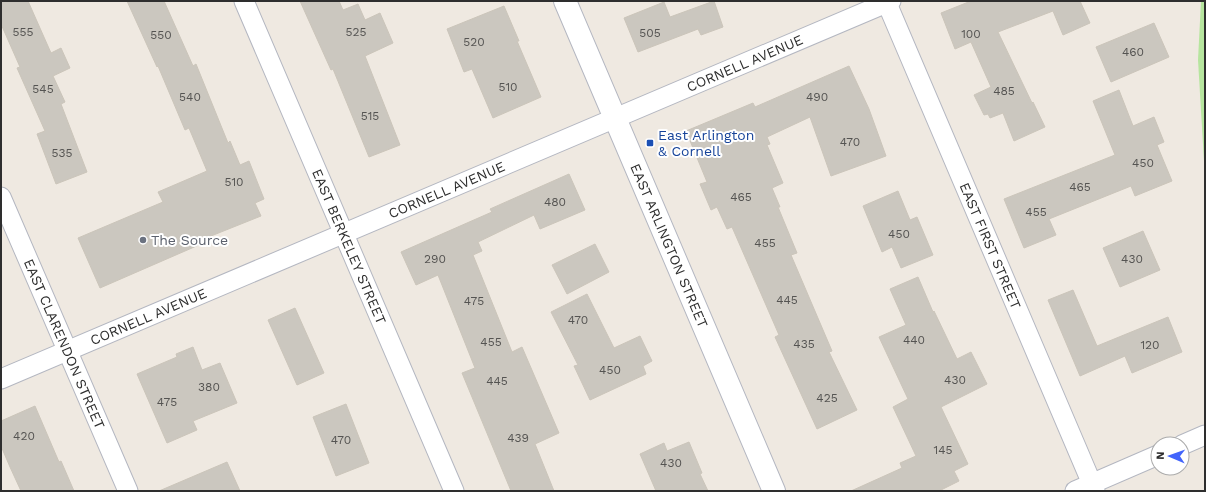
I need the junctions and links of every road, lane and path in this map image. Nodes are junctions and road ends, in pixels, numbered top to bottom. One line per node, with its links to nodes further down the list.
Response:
1 (244, 1): 6 (street, EAST BERKELEY STREET)
2 (565, 1): 4 (main road, EAST ARLINGTON STREET)
3 (888, 2): 4 (street, CORNELL AVENUE); 12 (street, EAST FIRST STREET)
4 (616, 119): 6 (street, CORNELL AVENUE); 15 (main road, EAST ARLINGTON STREET)
5 (1, 198): 7 (street, EAST CLARENDON STREET)
6 (345, 234): 7 (street, CORNELL AVENUE); 14 (street, EAST BERKELEY STREET)
7 (67, 352): 8 (street, CORNELL AVENUE); 13 (street, EAST CLARENDON STREET)
8 (1, 379)
9 (1205, 435): 10 (street)
10 (1190, 442)
11 (1150, 459): 12 (street)
12 (1087, 489)
13 (128, 491)
14 (454, 491)
15 (774, 491)

